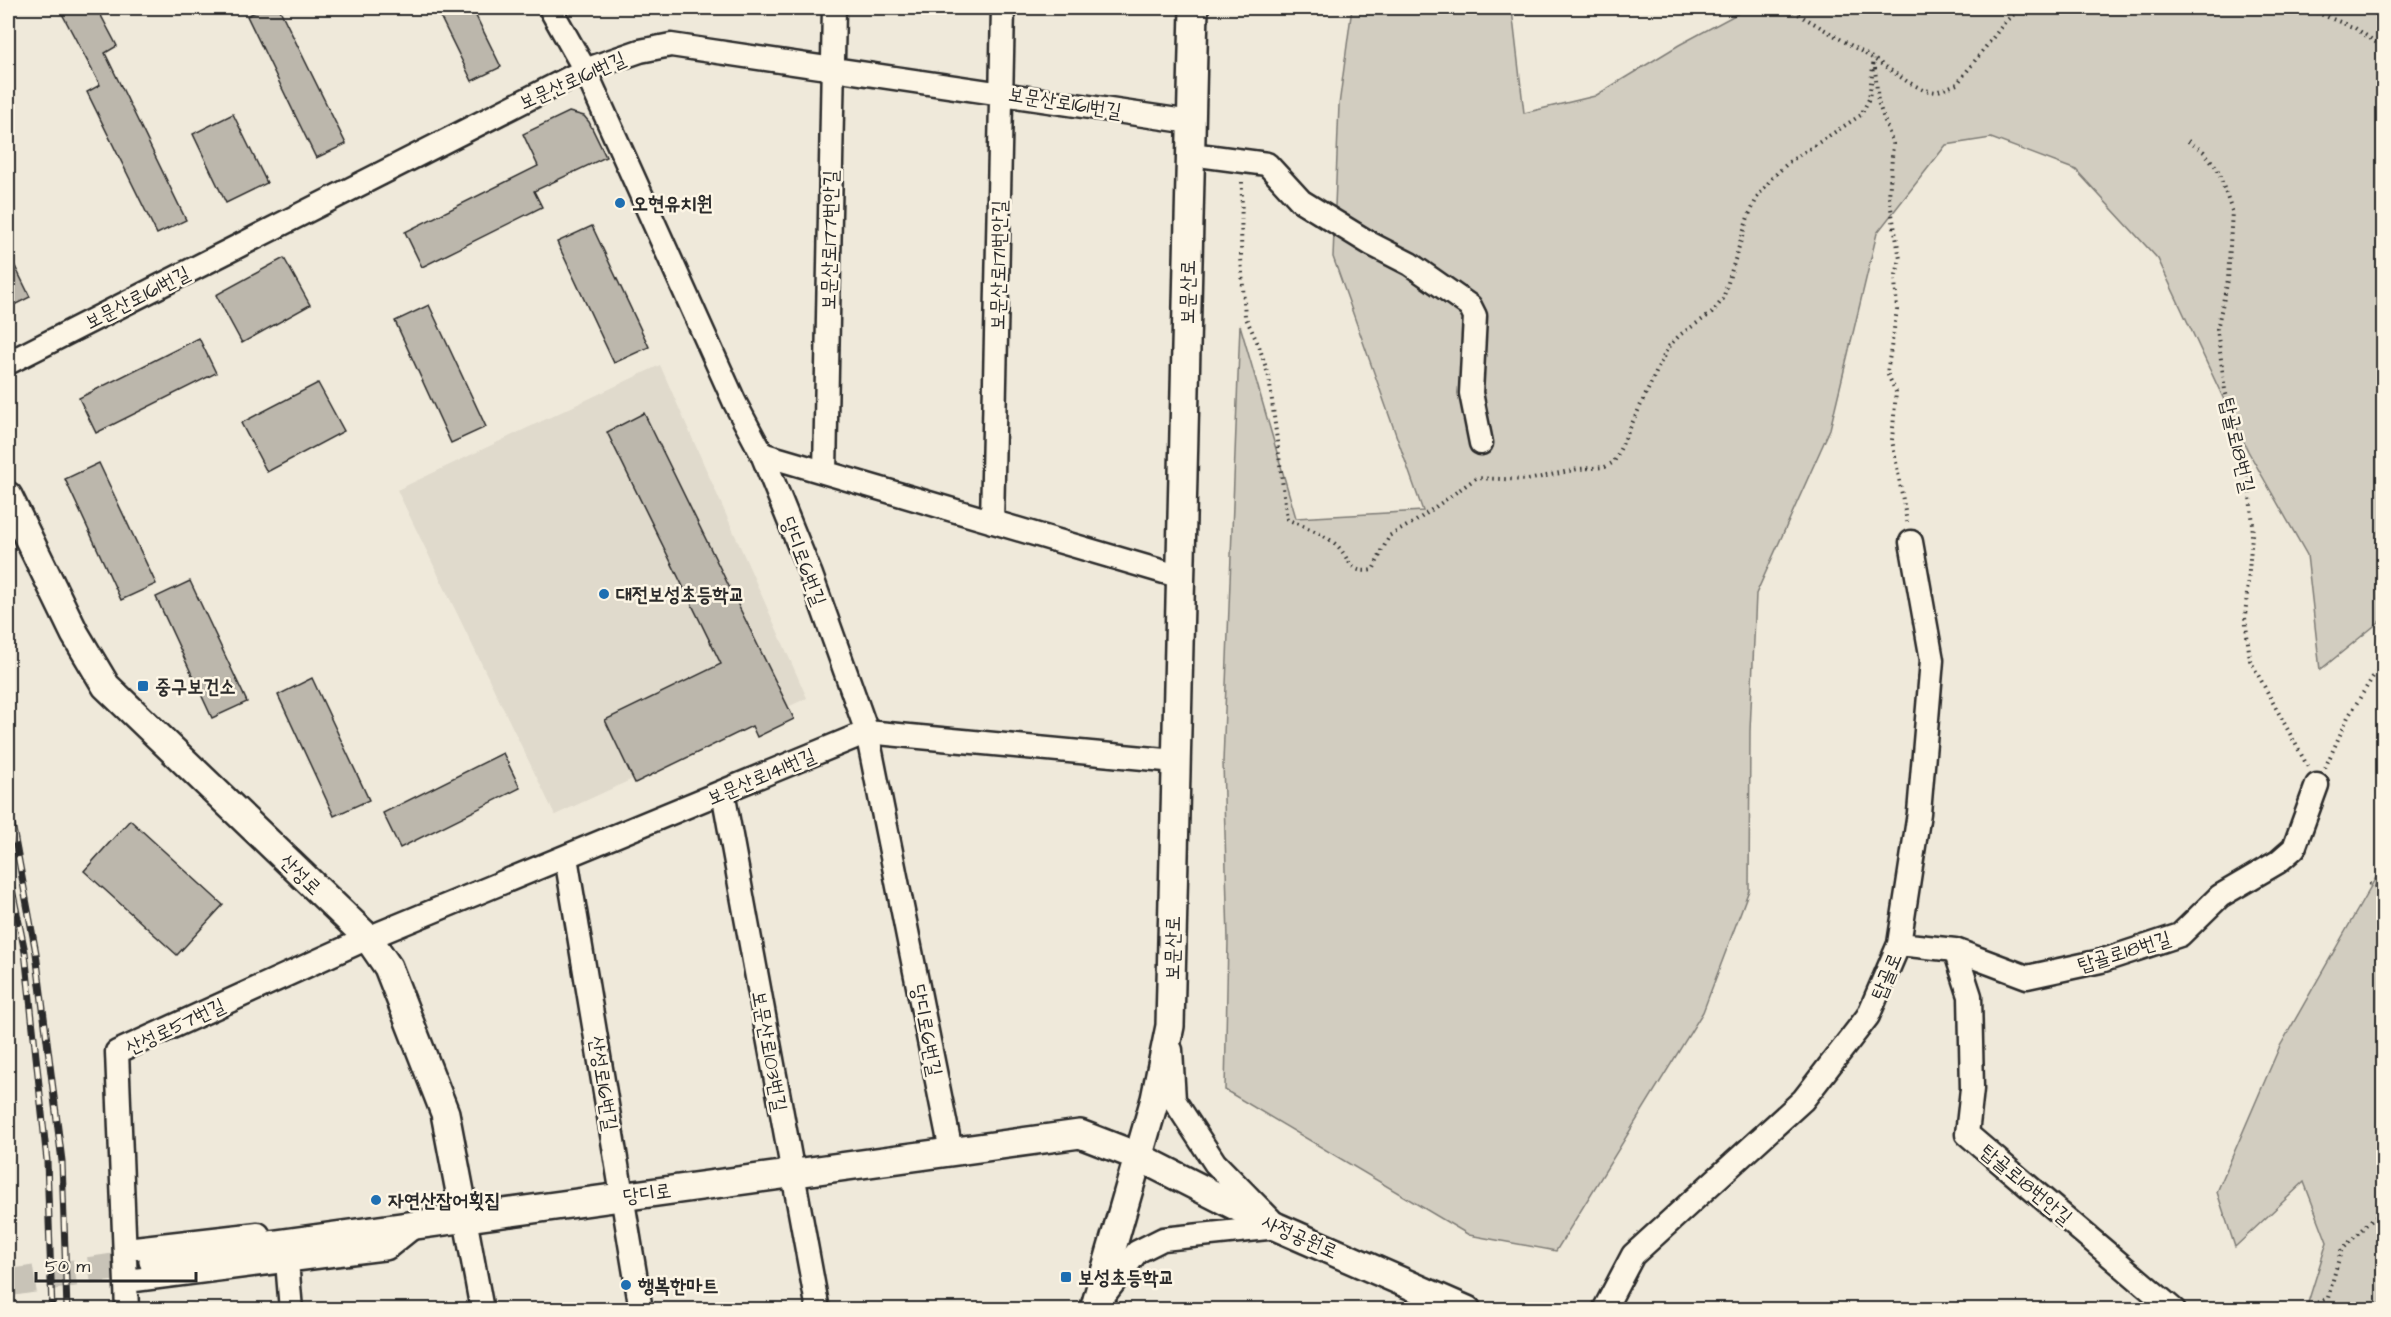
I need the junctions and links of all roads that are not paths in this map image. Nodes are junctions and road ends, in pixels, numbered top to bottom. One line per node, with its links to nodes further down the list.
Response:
1 (550, 8): 6 (street, 당디로6번길)
2 (834, 8): 5 (street, 보문산로177번안길)
3 (1003, 8): 7 (street, 보문산로171번안길)
4 (1194, 8): 8 (main road, 보문산로)
5 (832, 68): 6 (street, 보문산로161번길); 7 (street, 보문산로161번길); 13 (street, 보문산로177번안길)
6 (585, 70): 10 (street, 보문산로161번길); 12 (street, 당디로6번길)
7 (1001, 92): 8 (street, 보문산로161번길); 15 (street, 보문산로171번안길)
8 (1191, 122): 9 (main road, 보문산로)
9 (1191, 154): 11 (street); 17 (main road, 보문산로)
10 (8, 363)
11 (1481, 443)
12 (762, 454): 13 (street); 18 (street, 당디로6번길)
13 (825, 472): 15 (street)
14 (8, 496): 23 (main road, 산성로)
15 (992, 522): 17 (street)
16 (1911, 542): 24 (street, 탑골로)
17 (1181, 577): 19 (main road, 보문산로)
18 (867, 732): 19 (street, 보문산로141번길); 21 (street, 보문산로141번길); 27 (street, 당디로6번길)
19 (1176, 761): 26 (main road, 보문산로)
20 (2317, 785): 25 (street, 탑골로18번길)
21 (723, 792): 22 (street, 보문산로141번길); 29 (street, 보문산로103번길)
22 (566, 857): 23 (street, 보문산로141번길); 30 (street, 산성로16번길)
23 (368, 938): 31 (main road, 산성로); 34 (street, 산성로57번길)
24 (1899, 945): 25 (street, 탑골로18번길); 45 (street, 탑골로)
25 (1955, 950): 46 (street, 탑골로18번안길)
26 (1170, 1026): 28 (main road, 보문산로); 33 (street)
27 (951, 1151): 28 (main road, 당디로); 29 (main road, 당디로)
28 (1137, 1156): 33 (main road, 사정공원로); 38 (main road, 보문산로)
29 (793, 1173): 30 (main road, 당디로); 43 (street, 보문산로103번길)
30 (623, 1196): 31 (main road, 당디로); 42 (street, 산성로16번길)
31 (465, 1218): 32 (main road, 당디로); 41 (street, 산성로)
32 (417, 1224): 34 (street); 35 (main road, 당디로); 36 (street)
33 (1277, 1227): 38 (street); 44 (main road, 사정공원로)
34 (126, 1249): 37 (street, 산성로57번길)
35 (153, 1261)
36 (287, 1261): 37 (street); 40 (street)
37 (127, 1281): 39 (street, 산성로57번길)
38 (1094, 1309)
39 (127, 1310)
40 (291, 1310)
41 (483, 1310)
42 (641, 1310)
43 (818, 1310)
44 (1467, 1310)
45 (1604, 1310)
46 (2174, 1310)

